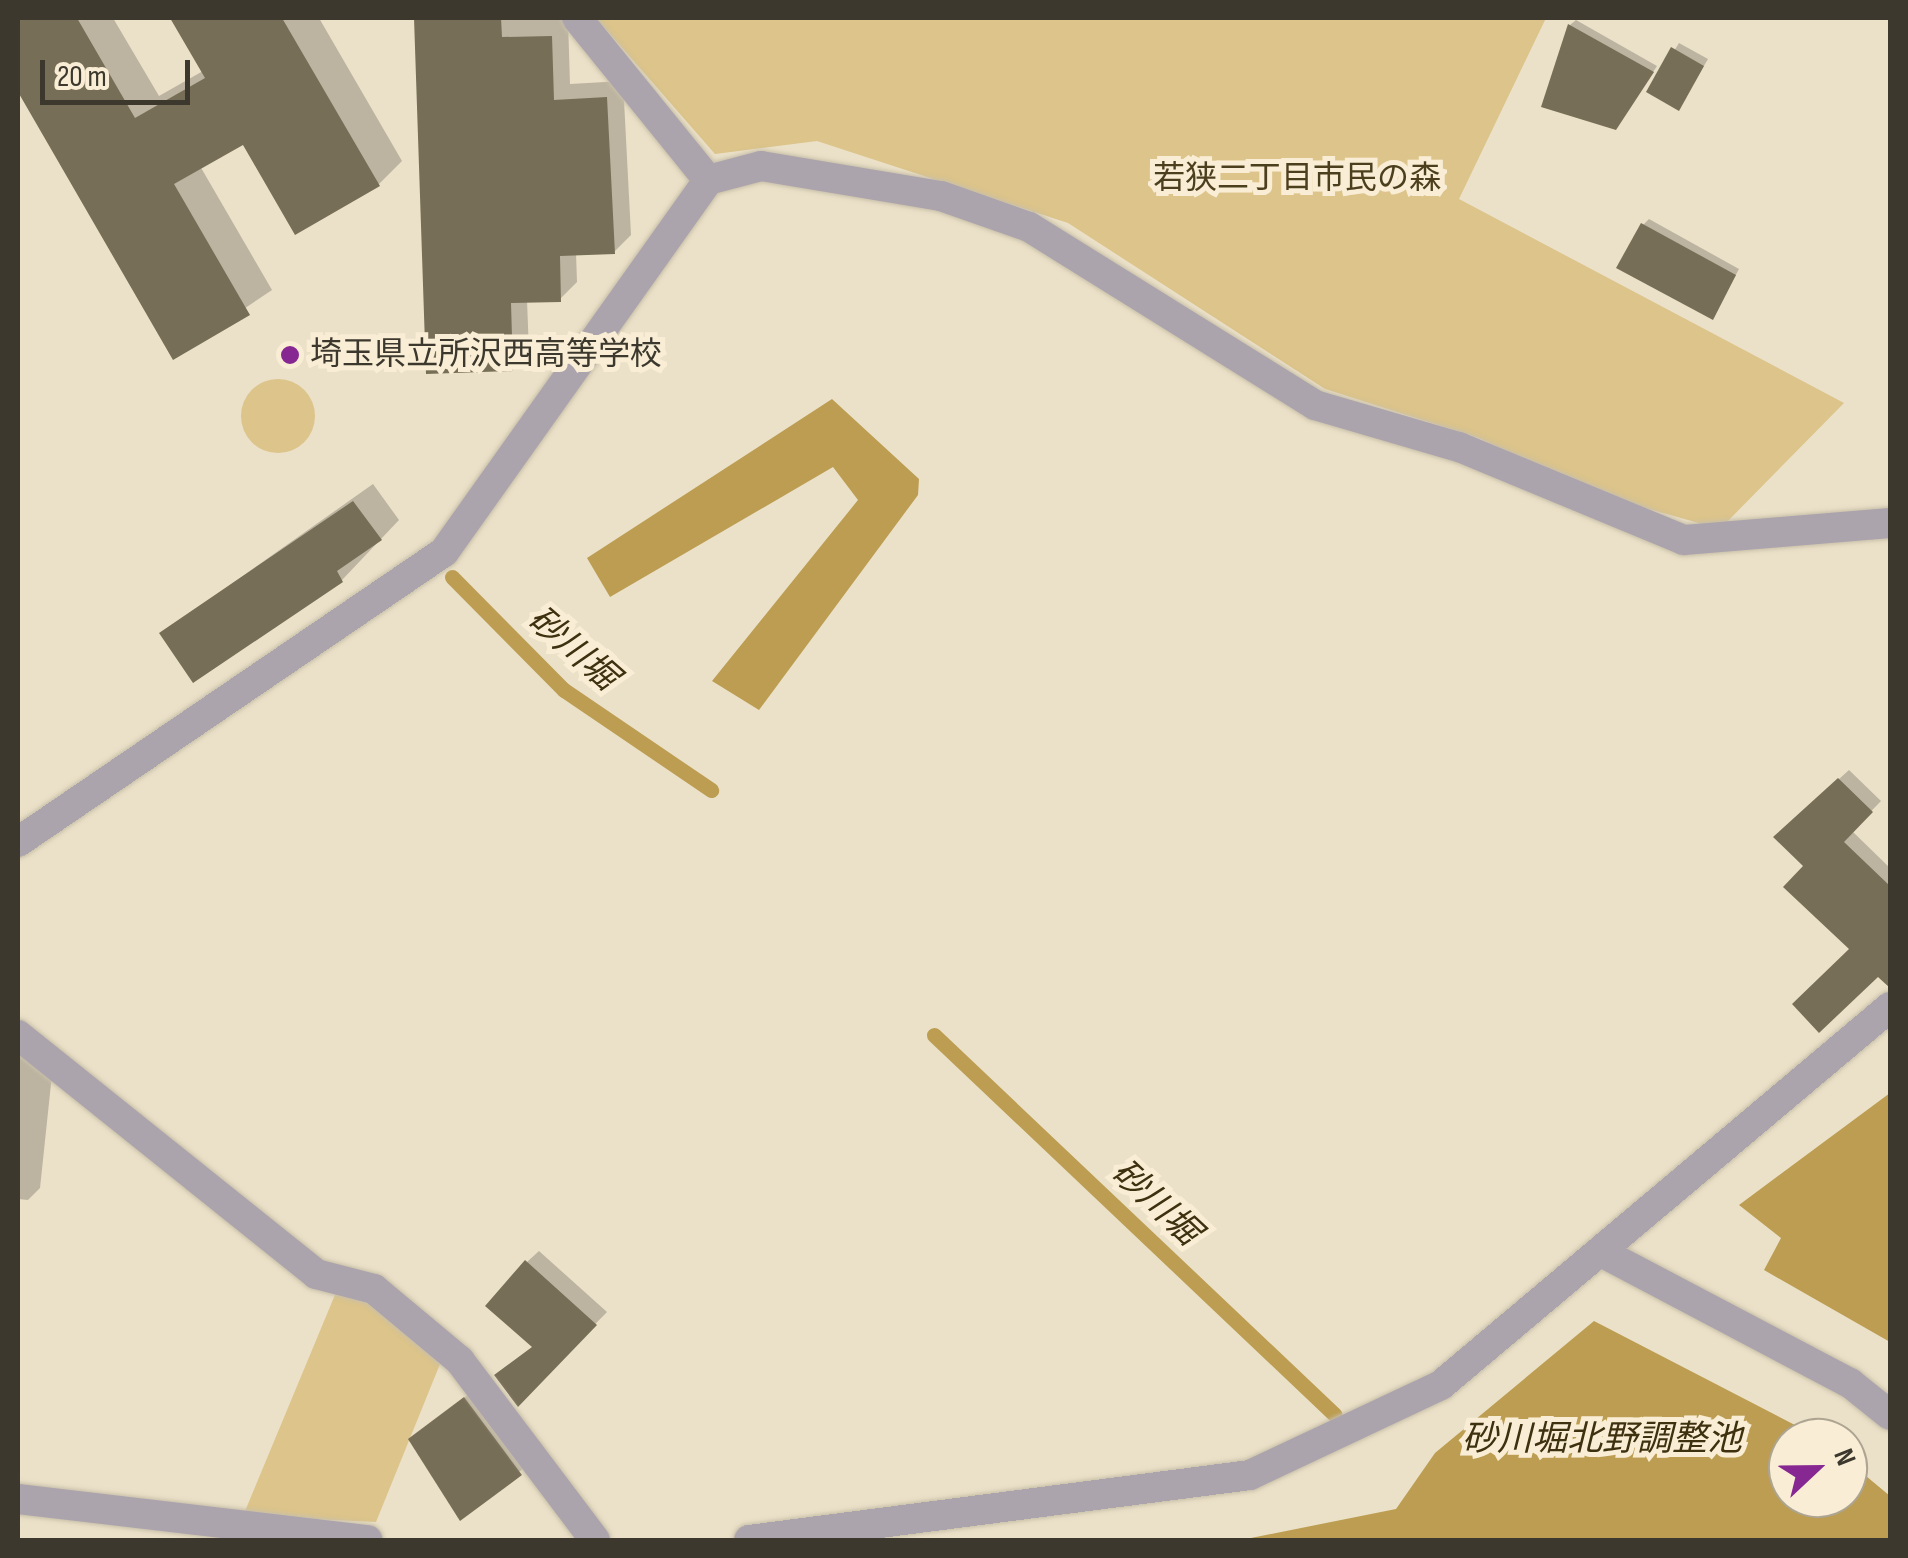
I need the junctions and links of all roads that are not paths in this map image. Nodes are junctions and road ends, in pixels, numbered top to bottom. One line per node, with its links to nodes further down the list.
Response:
1 (577, 18): 2 (street)
2 (708, 180): 3 (street); 4 (street)
3 (1890, 523)
4 (18, 842)
5 (1890, 1007): 7 (street)
6 (18, 1034): 11 (street)
7 (1604, 1253): 8 (street); 12 (street)
8 (1890, 1415)
9 (18, 1499): 10 (street)
10 (368, 1540)
11 (595, 1540)
12 (750, 1540)

